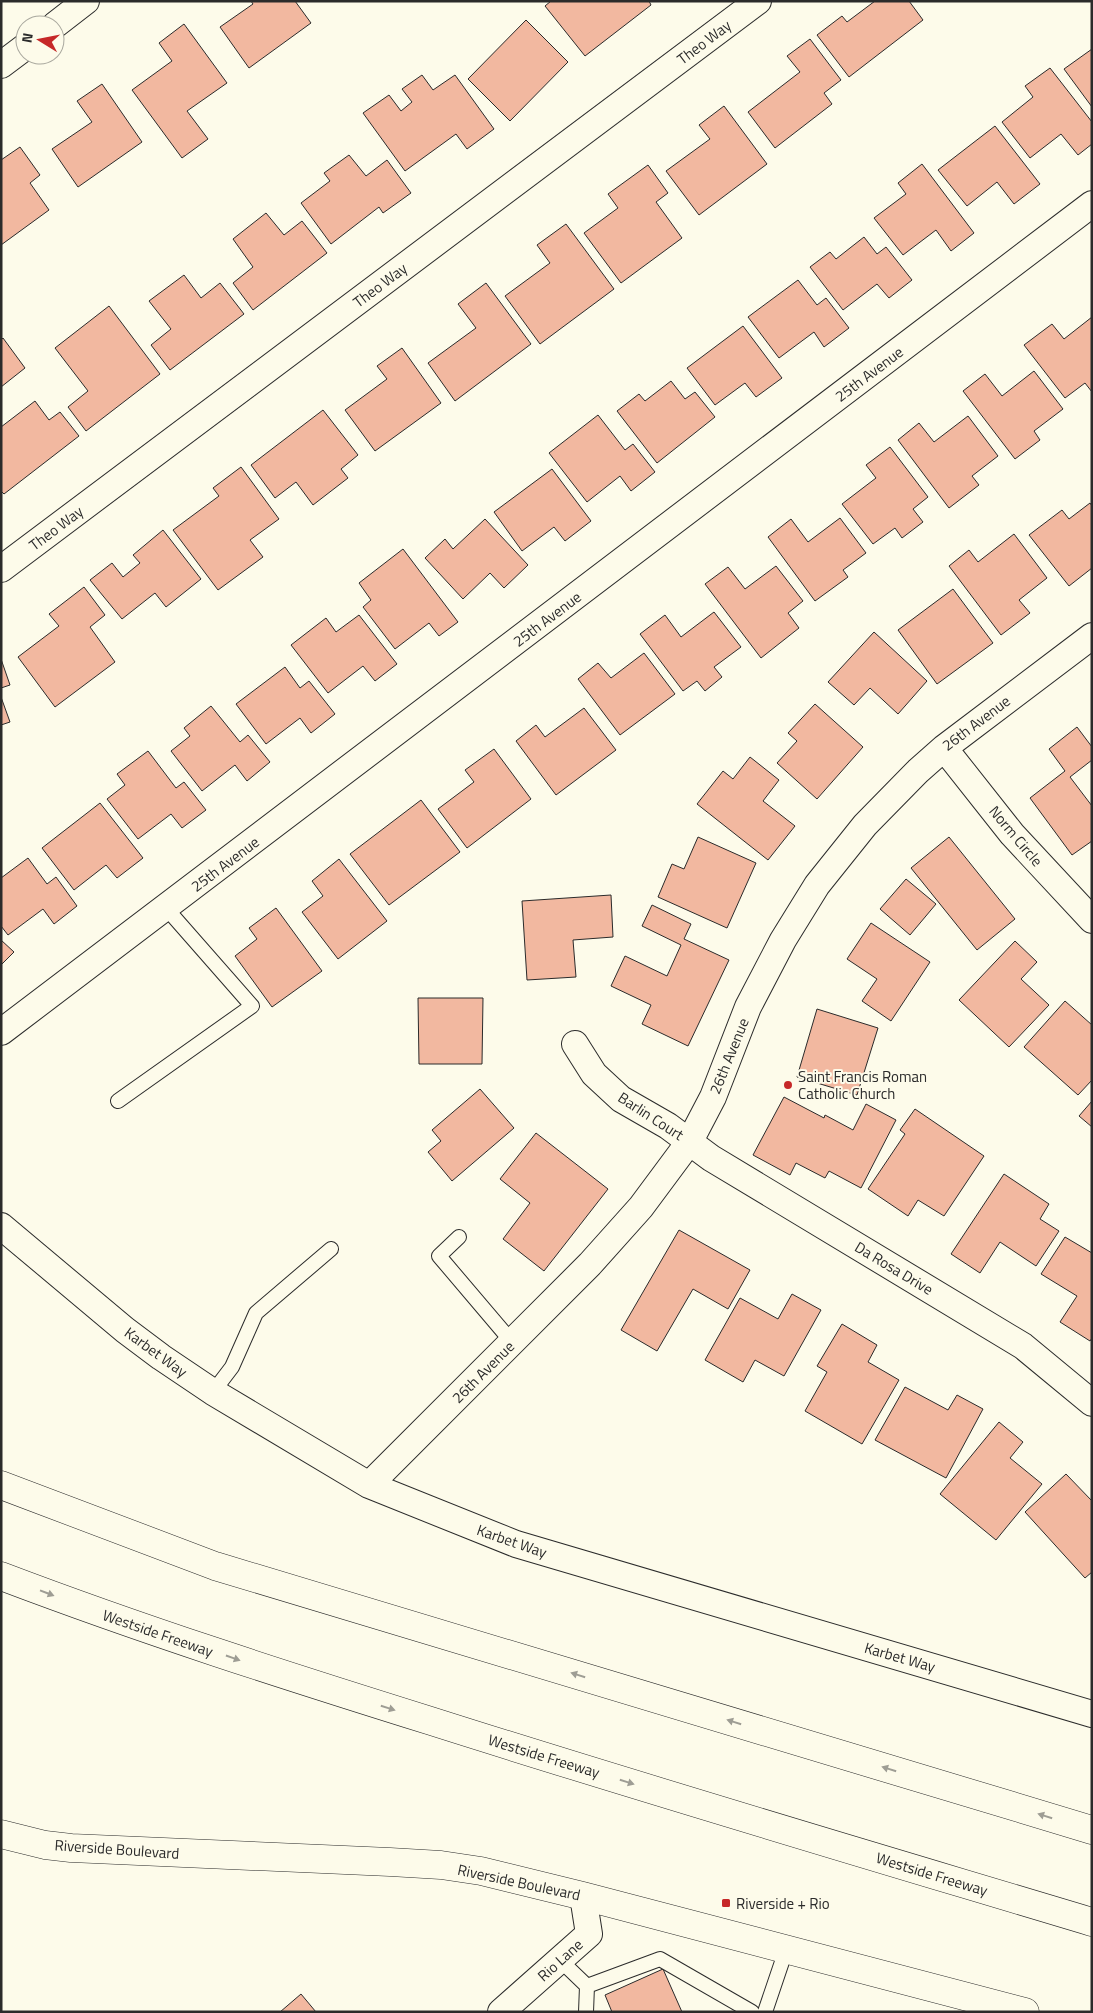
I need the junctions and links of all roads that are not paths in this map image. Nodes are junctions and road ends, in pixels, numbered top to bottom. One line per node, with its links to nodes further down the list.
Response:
1 (86, 1): 3 (street)
2 (758, 1): 7 (street, Theo Way)
3 (65, 17)
4 (15, 54): 5 (street)
5 (1, 65)
6 (1092, 204): 10 (street, 25th Avenue)
7 (1, 569)
8 (1092, 636): 9 (street, 26th Avenue)
9 (944, 748): 11 (street, Norm Circle); 15 (street, 26th Avenue)
10 (166, 908): 12 (street, 25th Avenue); 14 (lane)
11 (1092, 920)
12 (1, 1032)
13 (575, 1044): 15 (street, Barlin Court)
14 (118, 1101)
15 (690, 1141): 19 (street, 26th Avenue); 21 (street, Da Rosa Drive)
16 (1, 1226): 20 (street, Karbet Way)
17 (459, 1237): 19 (lane)
18 (331, 1249): 20 (lane)
19 (512, 1342): 23 (street, 26th Avenue)
20 (214, 1392): 23 (street, Karbet Way)
21 (1092, 1403)
22 (1, 1485): 26 (main road, one-way to 22)
23 (369, 1485): 25 (street, Karbet Way)
24 (1, 1576): 29 (main road, Westside Freeway, one-way to 29)
25 (1092, 1714)
26 (1092, 1830)
27 (1, 1834): 28 (main road, Riverside Boulevard)
28 (583, 1896): 30 (main road, Riverside Boulevard); 31 (street, Rio Lane)
29 (1092, 1922)
30 (786, 1950): 36 (lane); 37 (main road, Riverside Boulevard)
31 (560, 1960): 32 (lane); 33 (street, Rio Lane)
32 (587, 1986): 34 (lane); 35 (lane)
33 (501, 2012)
34 (586, 2012)
35 (752, 2012)
36 (765, 2012)
37 (1025, 2012)

